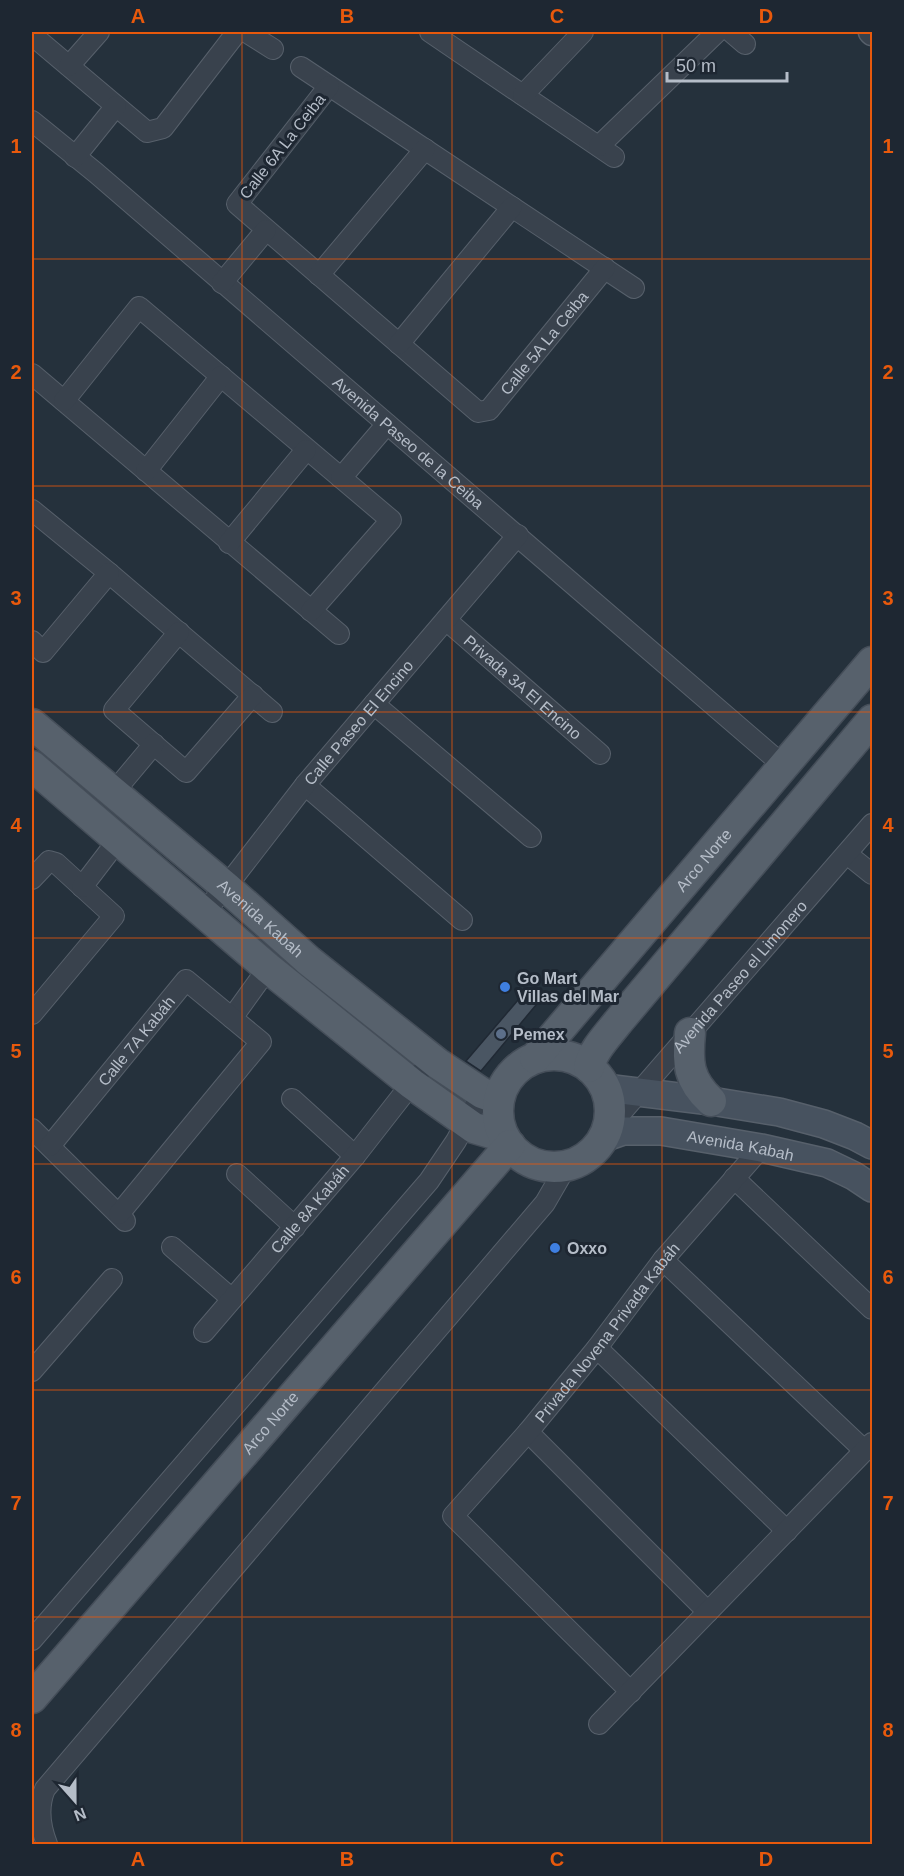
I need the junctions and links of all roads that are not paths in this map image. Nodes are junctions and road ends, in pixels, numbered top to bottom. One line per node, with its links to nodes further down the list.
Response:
1 (99, 32): 9 (street)
2 (237, 32): 13 (street)
3 (246, 32): 8 (street)
4 (583, 32): 12 (street)
5 (717, 32): 12 (street)
6 (441, 34): 12 (street)
7 (32, 35): 9 (street)
8 (273, 49)
9 (69, 66): 13 (street)
10 (301, 67): 11 (street, Calle 6A La Ceiba)
11 (329, 86): 15 (street, Calle 6A La Ceiba); 18 (street, Calle 6A La Ceiba)
12 (523, 95)
13 (116, 106): 16 (street)
14 (32, 121): 16 (street, Avenida Paseo de la Ceiba)
15 (425, 149): 17 (street, Calle 6A La Ceiba); 20 (street)
16 (75, 156): 21 (street, Avenida Paseo de la Ceiba)
17 (512, 207): 19 (street, Calle 6A La Ceiba); 23 (street)
18 (266, 230): 20 (street, Calle 6A La Ceiba); 21 (street)
19 (605, 268): 22 (street, Calle 6A La Ceiba); 27 (street, Calle 5A La Ceiba)
20 (319, 275): 23 (street, Calle 6A La Ceiba)
21 (222, 283): 28 (street, Avenida Paseo de la Ceiba)
22 (634, 288)
23 (399, 344): 27 (street, Calle 6A La Ceiba)
24 (32, 374): 26 (street)
25 (221, 376): 26 (street); 29 (street); 30 (street)
26 (64, 401): 30 (street)
27 (478, 412)
28 (387, 424): 31 (street); 33 (street, Avenida Paseo de la Ceiba)
29 (306, 450): 31 (street); 34 (street)
30 (146, 471): 34 (street)
31 (341, 478): 36 (street)
32 (33, 513): 35 (street)
33 (518, 536): 37 (street, Calle Paseo El Encino); 50 (street, Avenida Paseo de la Ceiba)
34 (229, 543): 36 (street)
35 (109, 573): 38 (street); 40 (street)
36 (311, 611): 39 (street)
37 (446, 620): 43 (street, Calle Paseo El Encino); 48 (street, Privada 3A El Encino)
38 (179, 633): 42 (street); 47 (street)
39 (339, 634)
40 (32, 641)
41 (873, 662): 50 (main road, Arco Norte)
42 (253, 695): 44 (street); 47 (street)
43 (374, 704): 51 (street, Calle Paseo El Encino); 54 (street)
44 (272, 712)
45 (873, 720): 69 (main road)
46 (32, 724): 52 (main road, Avenida Kabah)
47 (154, 744): 52 (street)
48 (600, 754)
49 (32, 766): 55 (main road, Avenida Kabah)
50 (784, 766): 68 (main road, Arco Norte)
51 (305, 785): 60 (street, Calle Paseo El Encino); 62 (street)
52 (113, 793): 60 (main road, Avenida Kabah)
53 (869, 834): 56 (street, Avenida Paseo el Limonero)
54 (531, 837)
55 (118, 840): 59 (street); 61 (main road, Avenida Kabah)
56 (847, 854): 57 (street); 66 (street, Avenida Paseo el Limonero)
57 (873, 874)
58 (32, 879): 59 (street)
59 (82, 887): 64 (street)
60 (226, 888): 61 (street, Calle Paseo El Encino); 67 (main road, Avenida Kabah)
61 (203, 913): 63 (main road, Avenida Kabah)
62 (462, 920)
63 (268, 968): 65 (street); 70 (main road, Avenida Kabah)
64 (32, 1014)
65 (232, 1018): 80 (street, Calle 7A Kabáh); 80 (street, Calle 7A Kabáh)
66 (690, 1033): 71 (street, Avenida Paseo el Limonero); 74 (main road)
67 (432, 1058): 70 (street, Calle 8A Kabáh); 72 (main road, Avenida Kabah)
68 (535, 1058): 69 (main road); 72 (main road)
69 (597, 1078): 71 (main road); 77 (main road)
70 (412, 1084): 75 (main road, Avenida Kabah); 82 (street, Calle 8A Kabáh)
71 (639, 1092): 74 (main road); 77 (street, Avenida Paseo el Limonero)
72 (490, 1096): 75 (street); 78 (main road)
73 (292, 1100): 82 (street)
74 (711, 1101): 79 (main road)
75 (464, 1123): 78 (main road, Avenida Kabah); 100 (street)
76 (32, 1129): 80 (street, Calle 7A Kabáh)
77 (605, 1134): 81 (main road, Avenida Kabah); 83 (main road)
78 (506, 1139): 83 (main road); 102 (main road, Arco Norte)
79 (873, 1145)
80 (50, 1146)
81 (761, 1148): 85 (street, Privada Novena Privada Kabáh); 86 (main road, Avenida Kabah)
82 (355, 1156): 87 (street, Calle 8A Kabáh)
83 (567, 1165): 104 (street)
84 (237, 1174): 87 (street)
85 (734, 1178): 89 (street, Privada Novena Privada Kabáh); 92 (street)
86 (873, 1188)
87 (295, 1227): 91 (street, Calle 8A Kabáh)
88 (172, 1247): 91 (street)
89 (663, 1260): 94 (street, Privada Novena Privada Kabáh); 97 (street)
90 (112, 1279): 95 (street)
91 (232, 1299): 93 (street, Calle 8A Kabáh)
92 (873, 1309)
93 (204, 1332)
94 (597, 1348): 96 (street, Privada Novena Privada Kabáh); 98 (street)
95 (32, 1371)
96 (528, 1432): 99 (street); 101 (street, Privada Novena Privada Kabáh)
97 (869, 1447): 98 (street)
98 (787, 1531): 99 (street)
99 (708, 1612): 101 (street)
100 (32, 1640)
101 (631, 1692): 103 (street)
102 (32, 1698)
103 (599, 1724)
104 (47, 1845)

